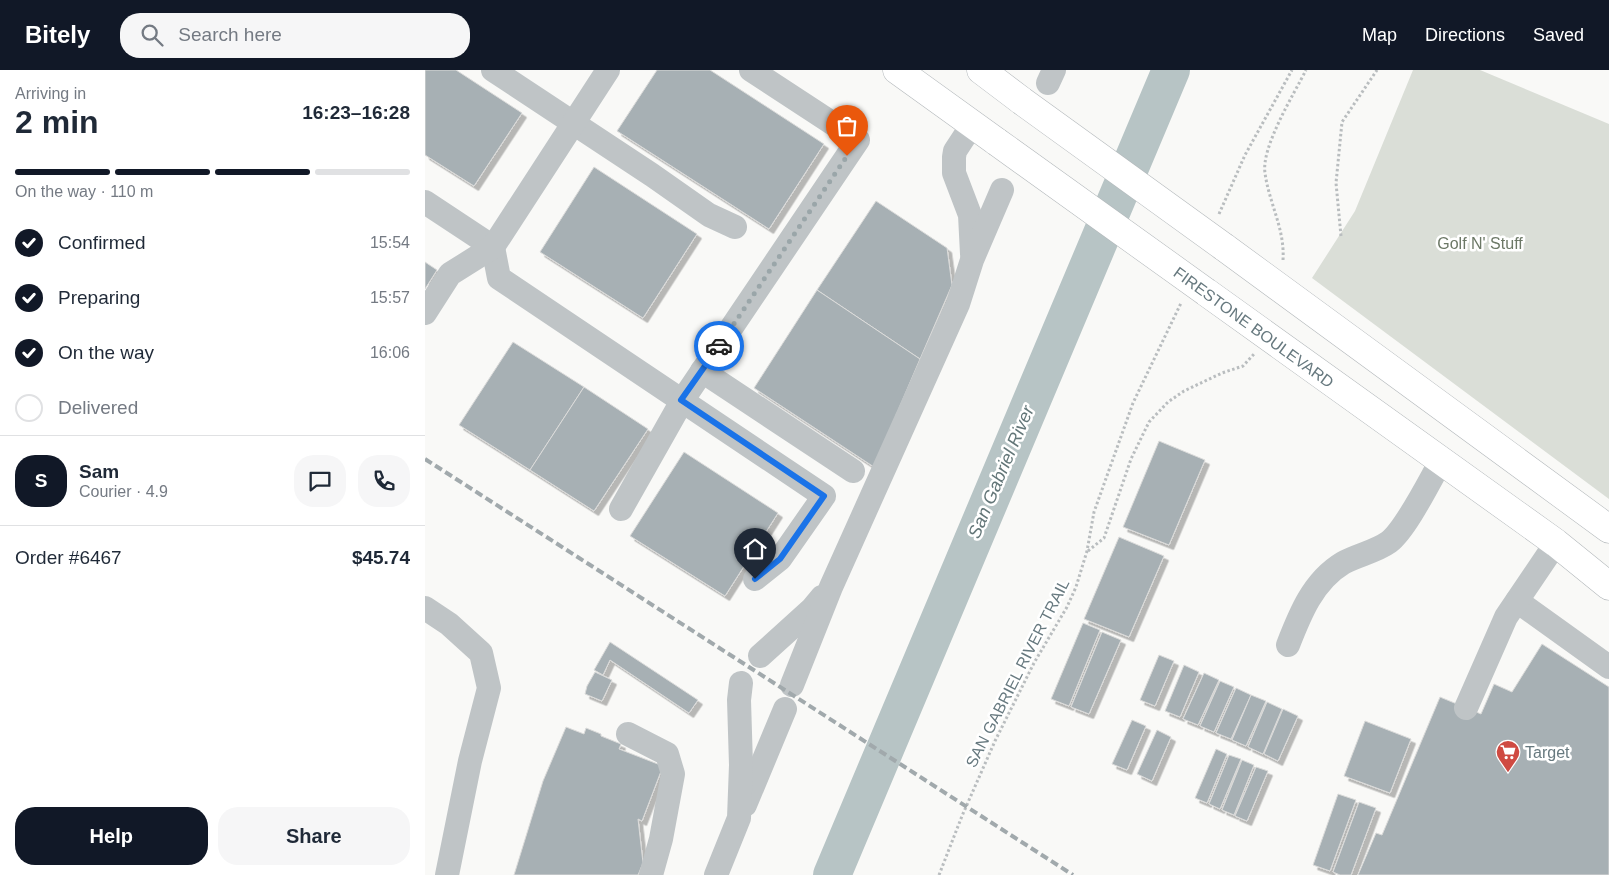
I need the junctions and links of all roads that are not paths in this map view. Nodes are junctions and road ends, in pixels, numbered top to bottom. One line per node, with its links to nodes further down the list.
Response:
1 (493, 70): 6 (lane)
2 (608, 70): 6 (lane)
3 (751, 70): 14 (lane)
4 (897, 70): 7 (main road, FIRESTONE BOULEVARD)
5 (982, 70): 19 (main road, bridge)
6 (574, 122): 10 (lane); 11 (lane)
7 (972, 125): 12 (lane); 16 (main road, FIRESTONE BOULEVARD, bridge)
8 (1002, 190): 12 (lane)
9 (425, 202): 11 (lane)
10 (735, 227)
11 (493, 247): 13 (lane); 15 (lane)
12 (972, 260): 24 (lane)
13 (425, 313)
14 (702, 371): 15 (lane); 17 (lane)
15 (681, 400): 18 (lane); 22 (lane)
16 (1441, 461): 20 (main road, FIRESTONE BOULEVARD); 27 (lane)
17 (853, 470)
18 (621, 509)
19 (1609, 529)
20 (1556, 543): 21 (main road); 23 (main road, FIRESTONE BOULEVARD); 25 (lane)
21 (1609, 564)
22 (755, 579)
23 (1609, 586)
24 (831, 587): 28 (lane); 31 (lane)
25 (1517, 601): 29 (lane); 32 (lane)
26 (425, 608): 36 (lane)
27 (1288, 645)
28 (760, 656)
29 (1609, 668)
30 (741, 683): 35 (lane)
31 (792, 685)
32 (1466, 708)
33 (785, 710): 35 (lane)
34 (629, 734): 37 (lane)
35 (739, 818): 38 (lane)
36 (447, 875)
37 (651, 875)
38 (715, 875)

